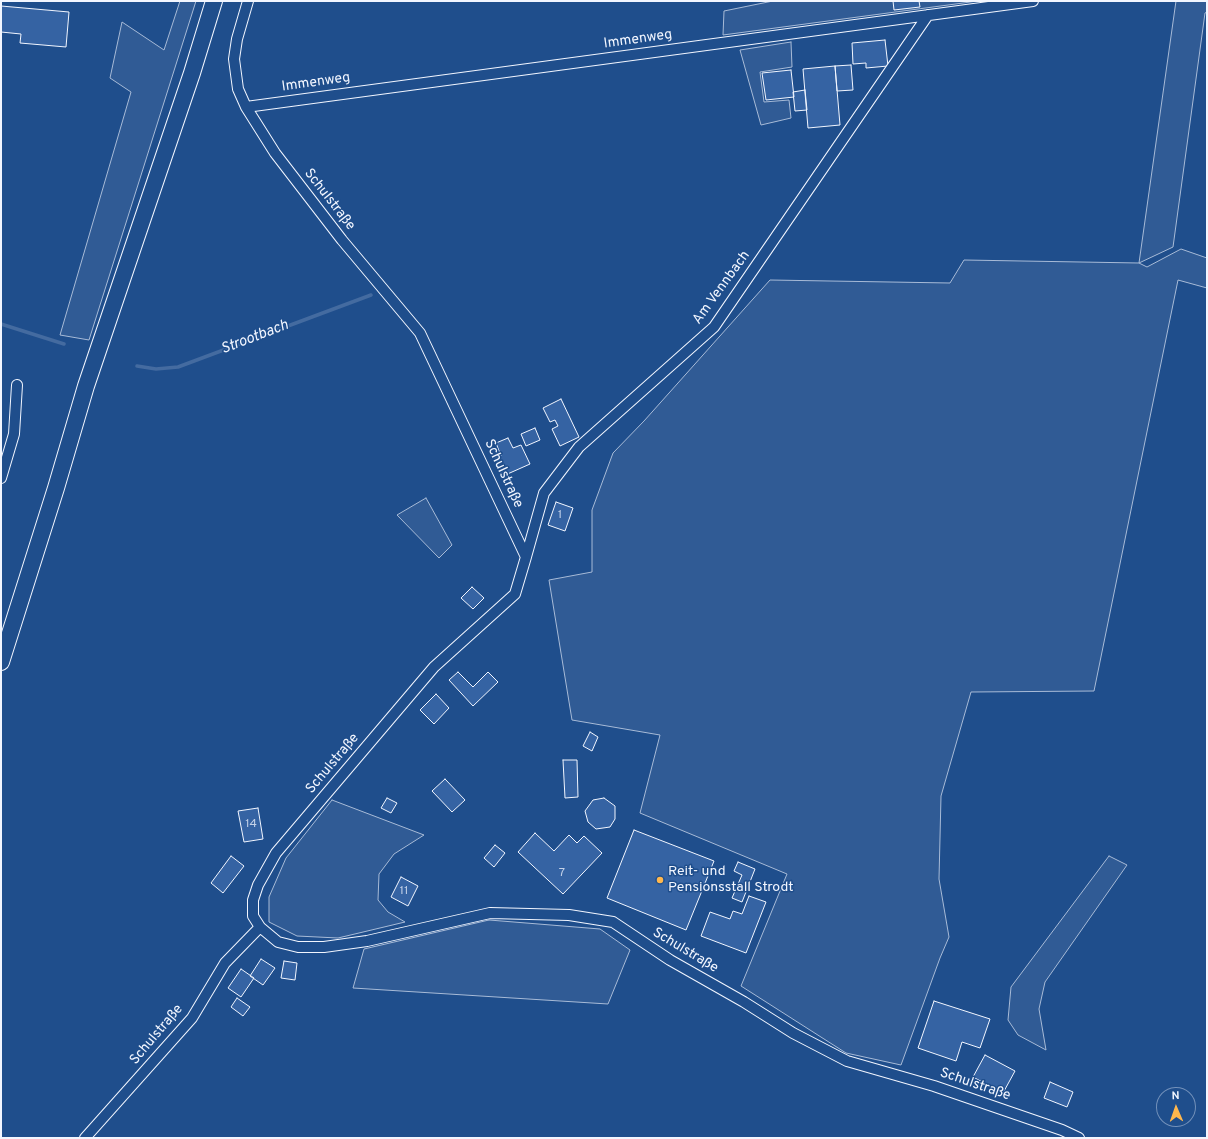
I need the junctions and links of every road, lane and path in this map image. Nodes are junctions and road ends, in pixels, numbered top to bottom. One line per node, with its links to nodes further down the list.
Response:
1 (214, 1): 9 (main road)
2 (248, 1): 5 (street, Schulstraße)
3 (1033, 1): 4 (street, Immenweg)
4 (928, 15): 5 (street, Immenweg); 8 (street, Am Vennbach)
5 (246, 107): 8 (street, Schulstraße)
6 (17, 385): 7 (street)
7 (1, 478)
8 (526, 557): 10 (street, Schulstraße)
9 (1, 662)
10 (260, 927): 11 (street, Schulstraße); 12 (street, Schulstraße)
11 (85, 1138)
12 (1079, 1138)

